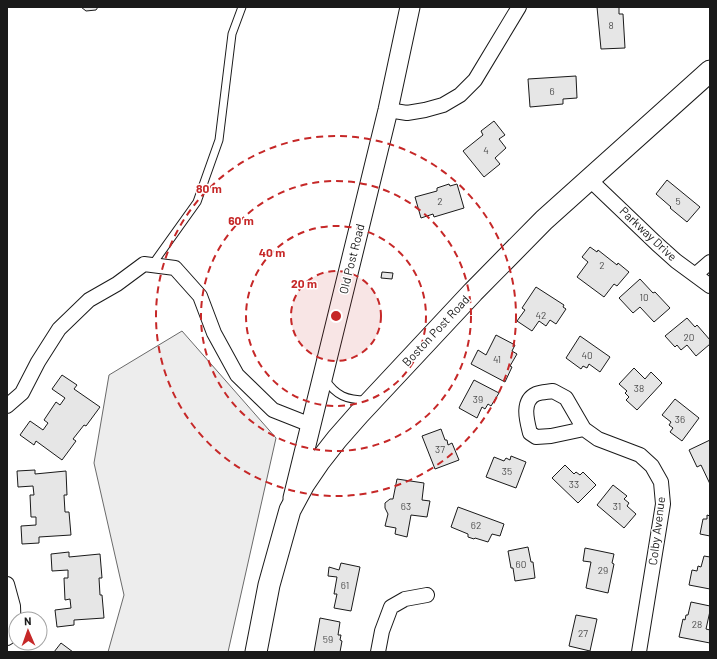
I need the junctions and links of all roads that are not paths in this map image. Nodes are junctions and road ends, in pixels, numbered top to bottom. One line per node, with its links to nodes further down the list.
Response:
1 (242, 7): 8 (lane)
2 (410, 7): 5 (street, Old Post Road)
3 (519, 7): 5 (street)
4 (710, 71): 6 (main road, Boston Post Road)
5 (388, 110): 11 (street, Old Post Road)
6 (589, 179): 9 (street, Parkway Drive); 12 (main road, Boston Post Road)
7 (710, 262): 9 (street)
8 (152, 265): 13 (street); 14 (street)
9 (695, 275): 10 (street, Parkway Drive)
10 (710, 286)
11 (323, 375): 12 (lane); 14 (street, Old Post Road)
12 (373, 400): 16 (main road, Boston Post Road)
13 (7, 406)
14 (311, 425): 16 (street, Old Post Road)
15 (584, 429): 22 (street, Colby Avenue)
16 (290, 510): 20 (main road, Boston Post Road)
17 (7, 584): 19 (street)
18 (427, 595): 21 (street)
19 (7, 638)
20 (256, 652)
21 (378, 652)
22 (639, 652)

